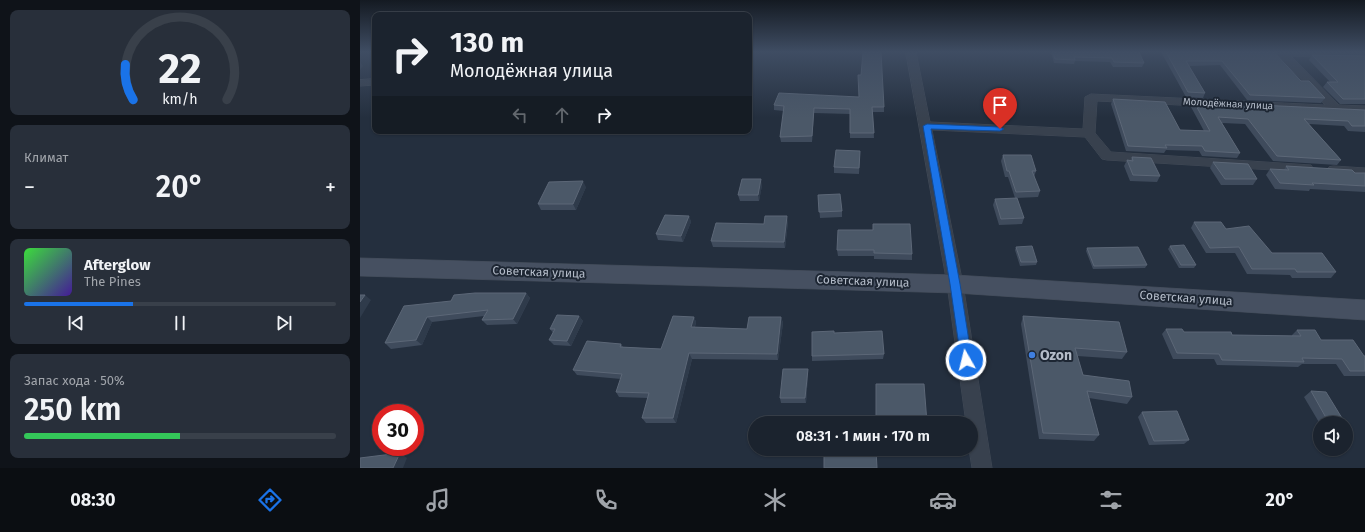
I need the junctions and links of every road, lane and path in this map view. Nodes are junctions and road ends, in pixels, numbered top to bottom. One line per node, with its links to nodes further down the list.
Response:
1 (916, 74): 7 (street)
2 (1302, 74): 5 (street)
3 (372, 82): 4 (street)
4 (360, 84)
5 (1336, 109): 6 (street, Молодёжная улица); 8 (street, Молодёжная улица)
6 (1365, 110)
7 (927, 126): 8 (street); 11 (street)
8 (1089, 133): 9 (street)
9 (1365, 172)
10 (360, 268): 11 (main road, Советская улица)
11 (955, 284): 12 (main road, Советская улица); 13 (street)
12 (1365, 310)
13 (982, 468)

